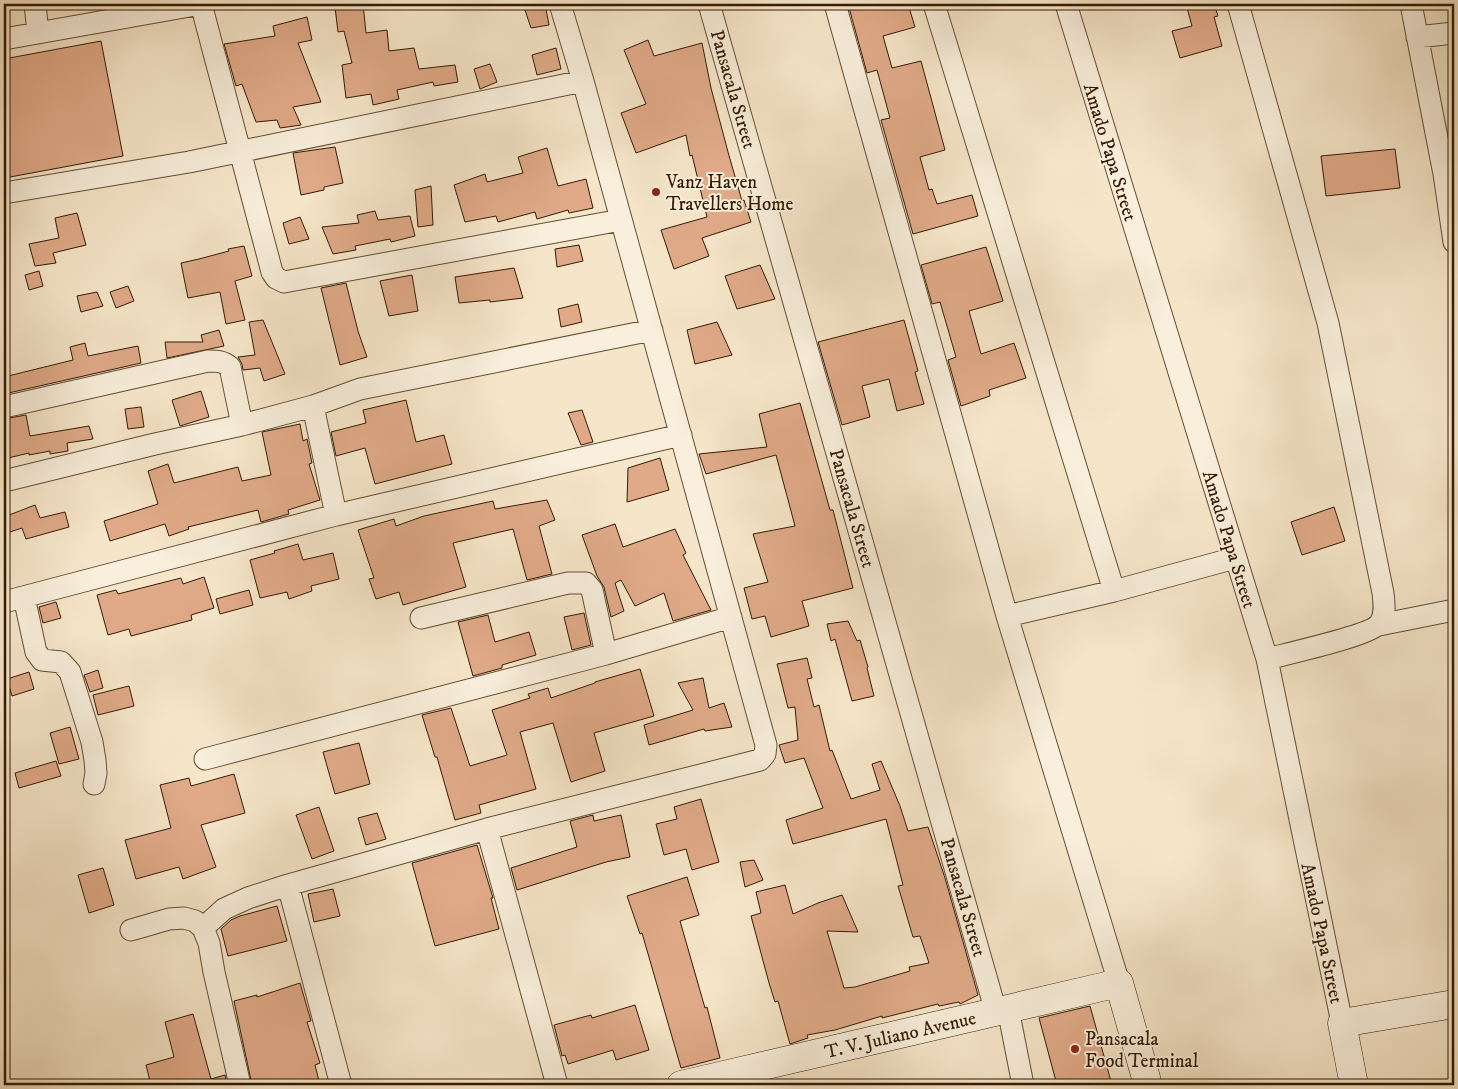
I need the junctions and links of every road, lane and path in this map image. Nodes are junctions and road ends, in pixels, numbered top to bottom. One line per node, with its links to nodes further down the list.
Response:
1 (35, 4): 10 (street)
2 (200, 4): 10 (street); 15 (street)
3 (560, 4): 14 (street)
4 (710, 4): 45 (street, Pansacala Street)
5 (835, 4): 31 (street)
6 (934, 4): 28 (street)
7 (1066, 4): 27 (street, Amado Papa Street)
8 (1238, 4): 34 (street)
9 (1411, 4): 12 (street)
10 (38, 33): 13 (street)
11 (1454, 33): 12 (street)
12 (1417, 37): 16 (street)
13 (4, 39)
14 (584, 81): 15 (street); 18 (street)
15 (241, 151): 17 (street); 18 (street)
16 (1449, 173): 19 (street)
17 (4, 193)
18 (621, 220): 20 (street)
19 (1454, 242)
20 (652, 330): 21 (street); 24 (street)
21 (313, 406): 23 (street); 26 (street)
22 (4, 407): 23 (street)
23 (242, 425): 25 (street)
24 (681, 435): 26 (street); 32 (street)
25 (4, 480)
26 (336, 515): 29 (street)
27 (1235, 558): 28 (street); 36 (street, Amado Papa Street)
28 (1114, 591): 31 (street)
29 (14, 600): 38 (street)
30 (1454, 610): 34 (street)
31 (1007, 616): 43 (street)
32 (731, 617): 35 (street); 39 (street)
33 (421, 618): 35 (street)
34 (1379, 625): 36 (street)
35 (606, 654): 37 (street)
36 (1267, 659): 46 (street, Amado Papa Street)
37 (205, 759)
38 (94, 784)
39 (487, 829): 40 (street); 49 (street)
40 (288, 885): 41 (street); 48 (street)
41 (204, 928): 42 (street); 47 (street)
42 (130, 930)
43 (1119, 983): 45 (main road, T. V. Juliano Avenue); 52 (main road)
44 (1454, 1004): 46 (main road)
45 (1002, 1010): 50 (main road, T. V. Juliano Avenue); 51 (street, Pansacala Street)
46 (1342, 1023): 53 (main road, Amado Papa Street)
47 (240, 1085)
48 (341, 1085)
49 (557, 1085)
50 (681, 1085)
51 (1023, 1085)
52 (1148, 1085)
53 (1354, 1085)

